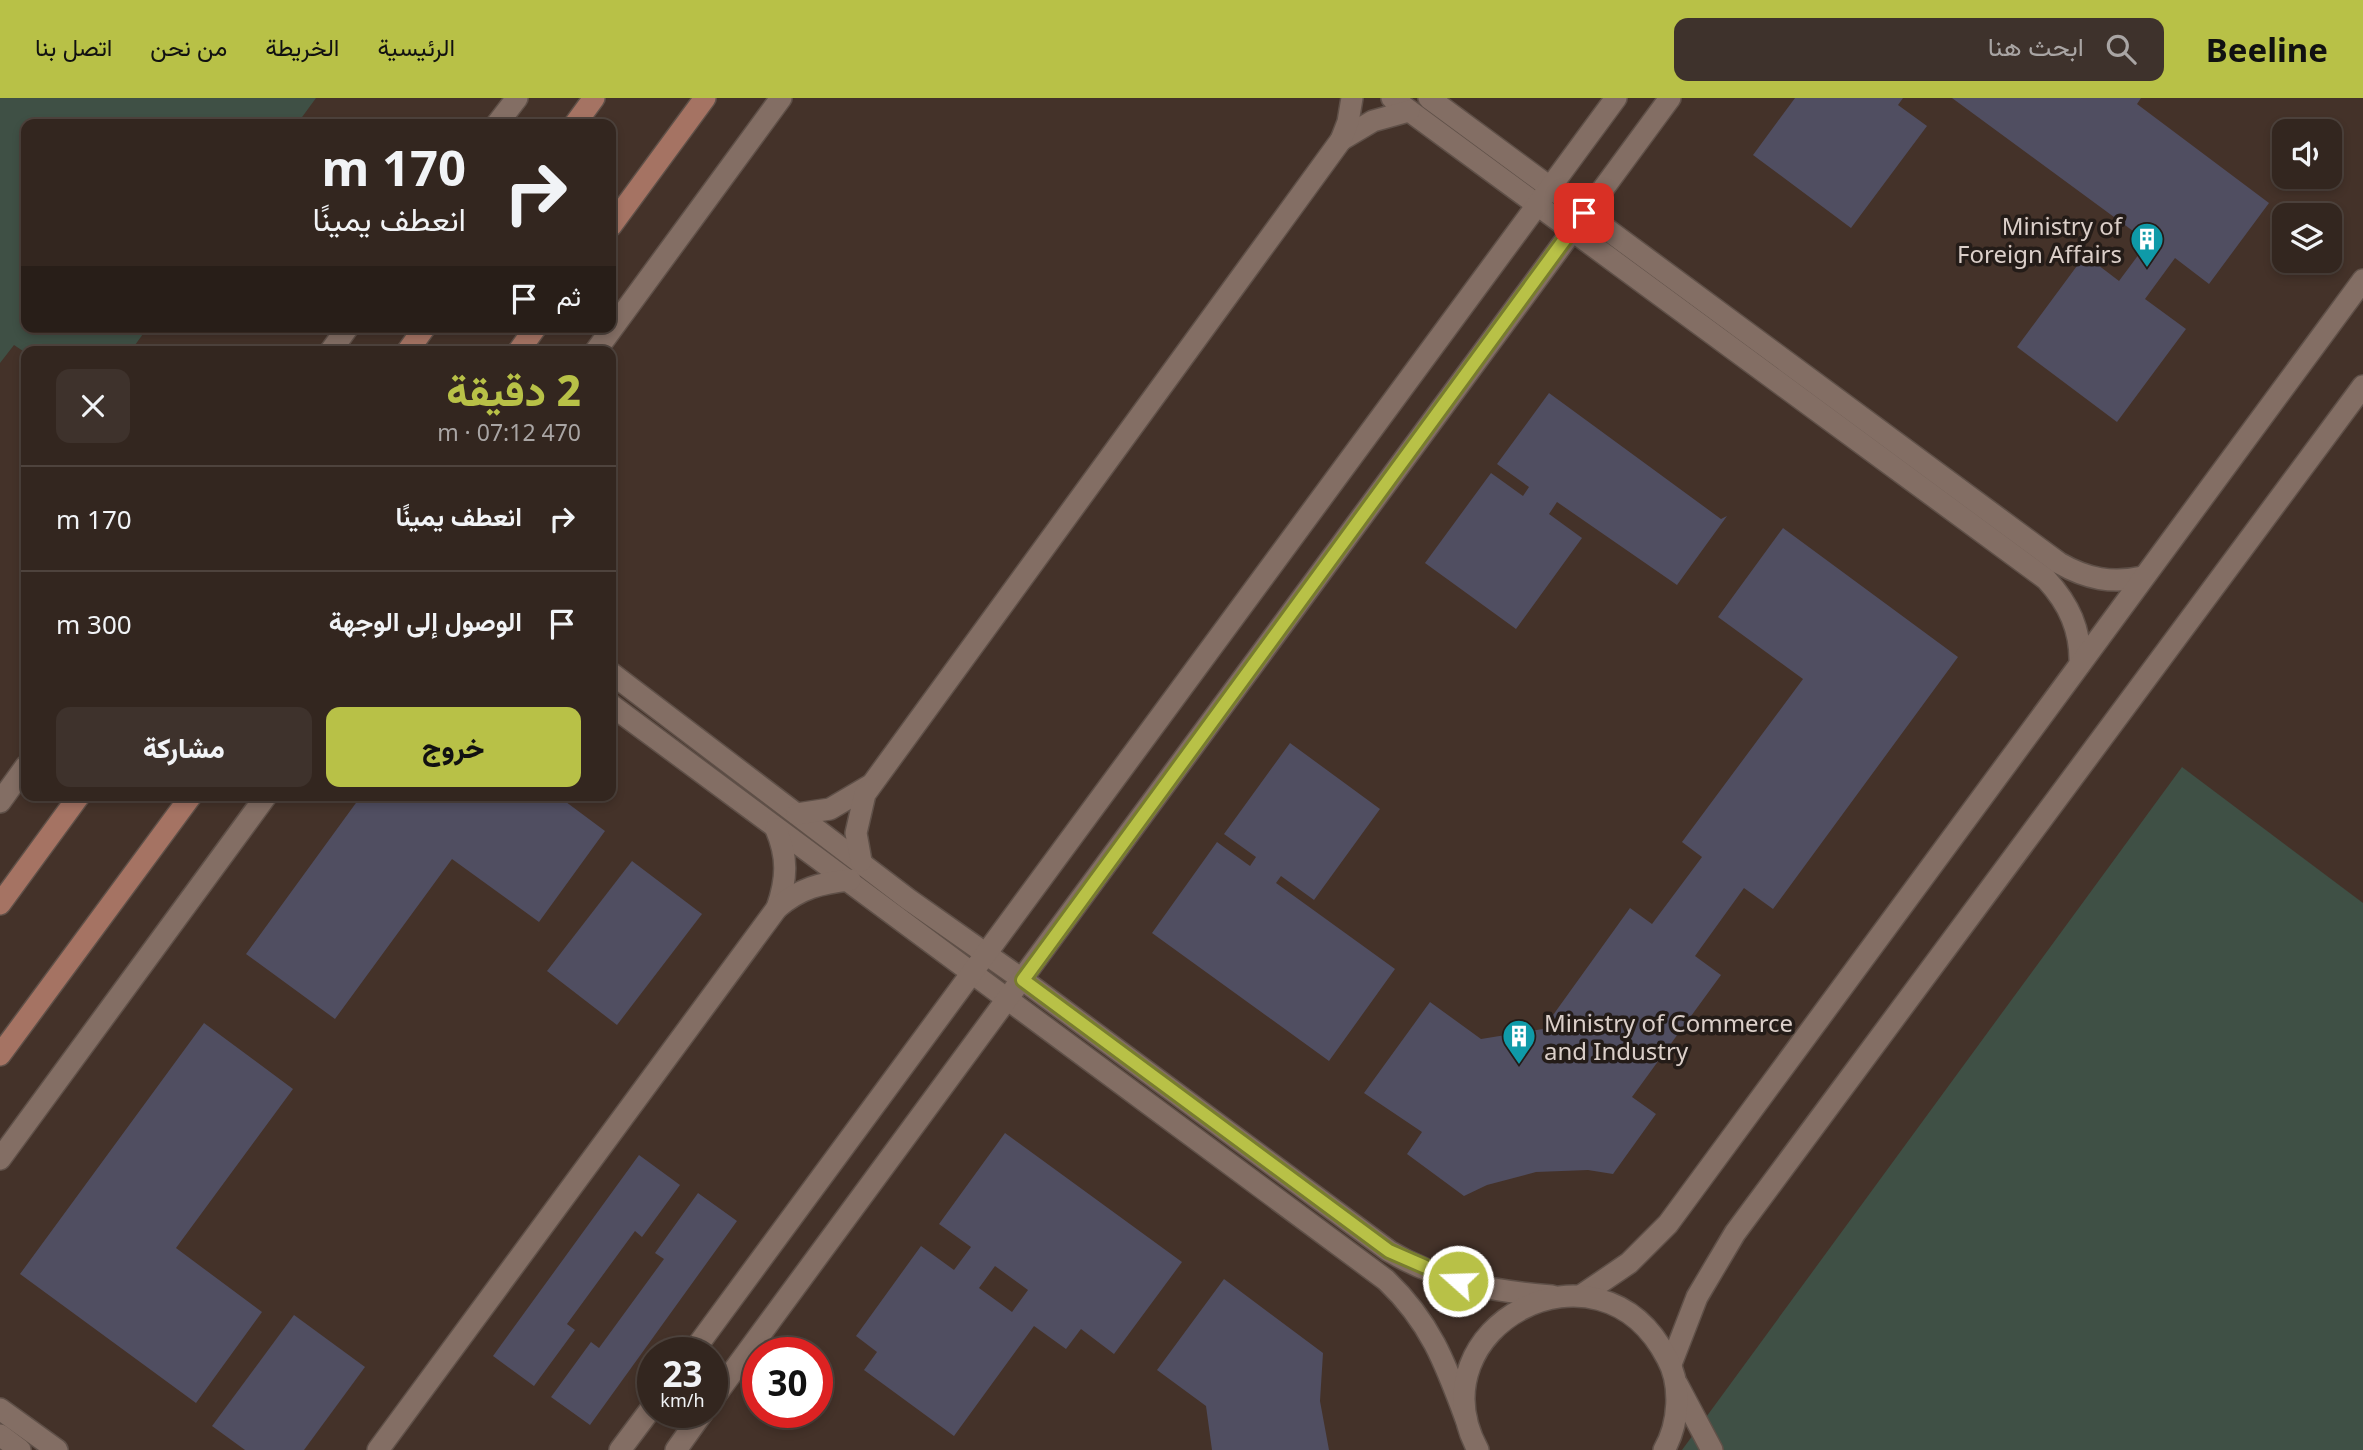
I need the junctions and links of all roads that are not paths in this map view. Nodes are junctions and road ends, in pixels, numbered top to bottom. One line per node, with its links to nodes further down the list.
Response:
1 (517, 98): 10 (street)
2 (594, 98): 11 (main road)
3 (705, 98): 16 (main road)
4 (781, 98): 19 (street)
5 (1352, 98): 12 (street)
6 (1429, 98): 13 (street)
7 (1616, 98): 13 (street)
8 (1670, 98): 15 (street)
9 (1401, 104): 12 (street); 14 (street)
10 (501, 119)
11 (579, 119)
12 (1341, 140): 26 (street)
13 (1550, 188): 14 (street); 15 (street)
14 (1537, 206): 17 (street); 37 (street)
15 (1584, 213): 17 (street); 21 (street)
16 (616, 219)
17 (1571, 231): 22 (street); 39 (street)
18 (2363, 280): 21 (street)
19 (616, 323)
20 (2363, 386): 46 (street)
21 (2143, 577): 22 (street)
22 (2080, 664): 43 (street)
23 (616, 677): 31 (street)
24 (616, 709): 32 (street)
25 (21, 773): 30 (street)
26 (873, 782): 31 (street); 33 (street)
27 (75, 801): 35 (main road)
28 (187, 801): 41 (main road)
29 (263, 801): 42 (street)
30 (0, 802)
31 (797, 814): 33 (street)
32 (776, 829): 34 (street); 36 (street)
33 (861, 861): 37 (street)
34 (850, 880): 36 (street); 38 (street)
35 (0, 904)
36 (777, 908): 55 (street)
37 (986, 954): 38 (street); 39 (street)
38 (973, 972): 40 (street); 45 (street)
39 (1023, 980): 40 (street); 44 (street)
40 (1009, 998): 47 (street); 52 (street)
41 (0, 1055)
42 (0, 1159)
43 (1582, 1295): 44 (street); 46 (street)
44 (1552, 1296): 52 (street)
45 (704, 1337)
46 (1673, 1373): 58 (street); 59 (street)
47 (728, 1378)
48 (0, 1409): 54 (street)
49 (637, 1427): 56 (street)
50 (692, 1428): 57 (street)
51 (0, 1435): 53 (street)
52 (1471, 1439)
53 (20, 1450)
54 (57, 1450)
55 (379, 1450)
56 (620, 1450)
57 (676, 1450)
58 (1664, 1450)
59 (1713, 1450)

